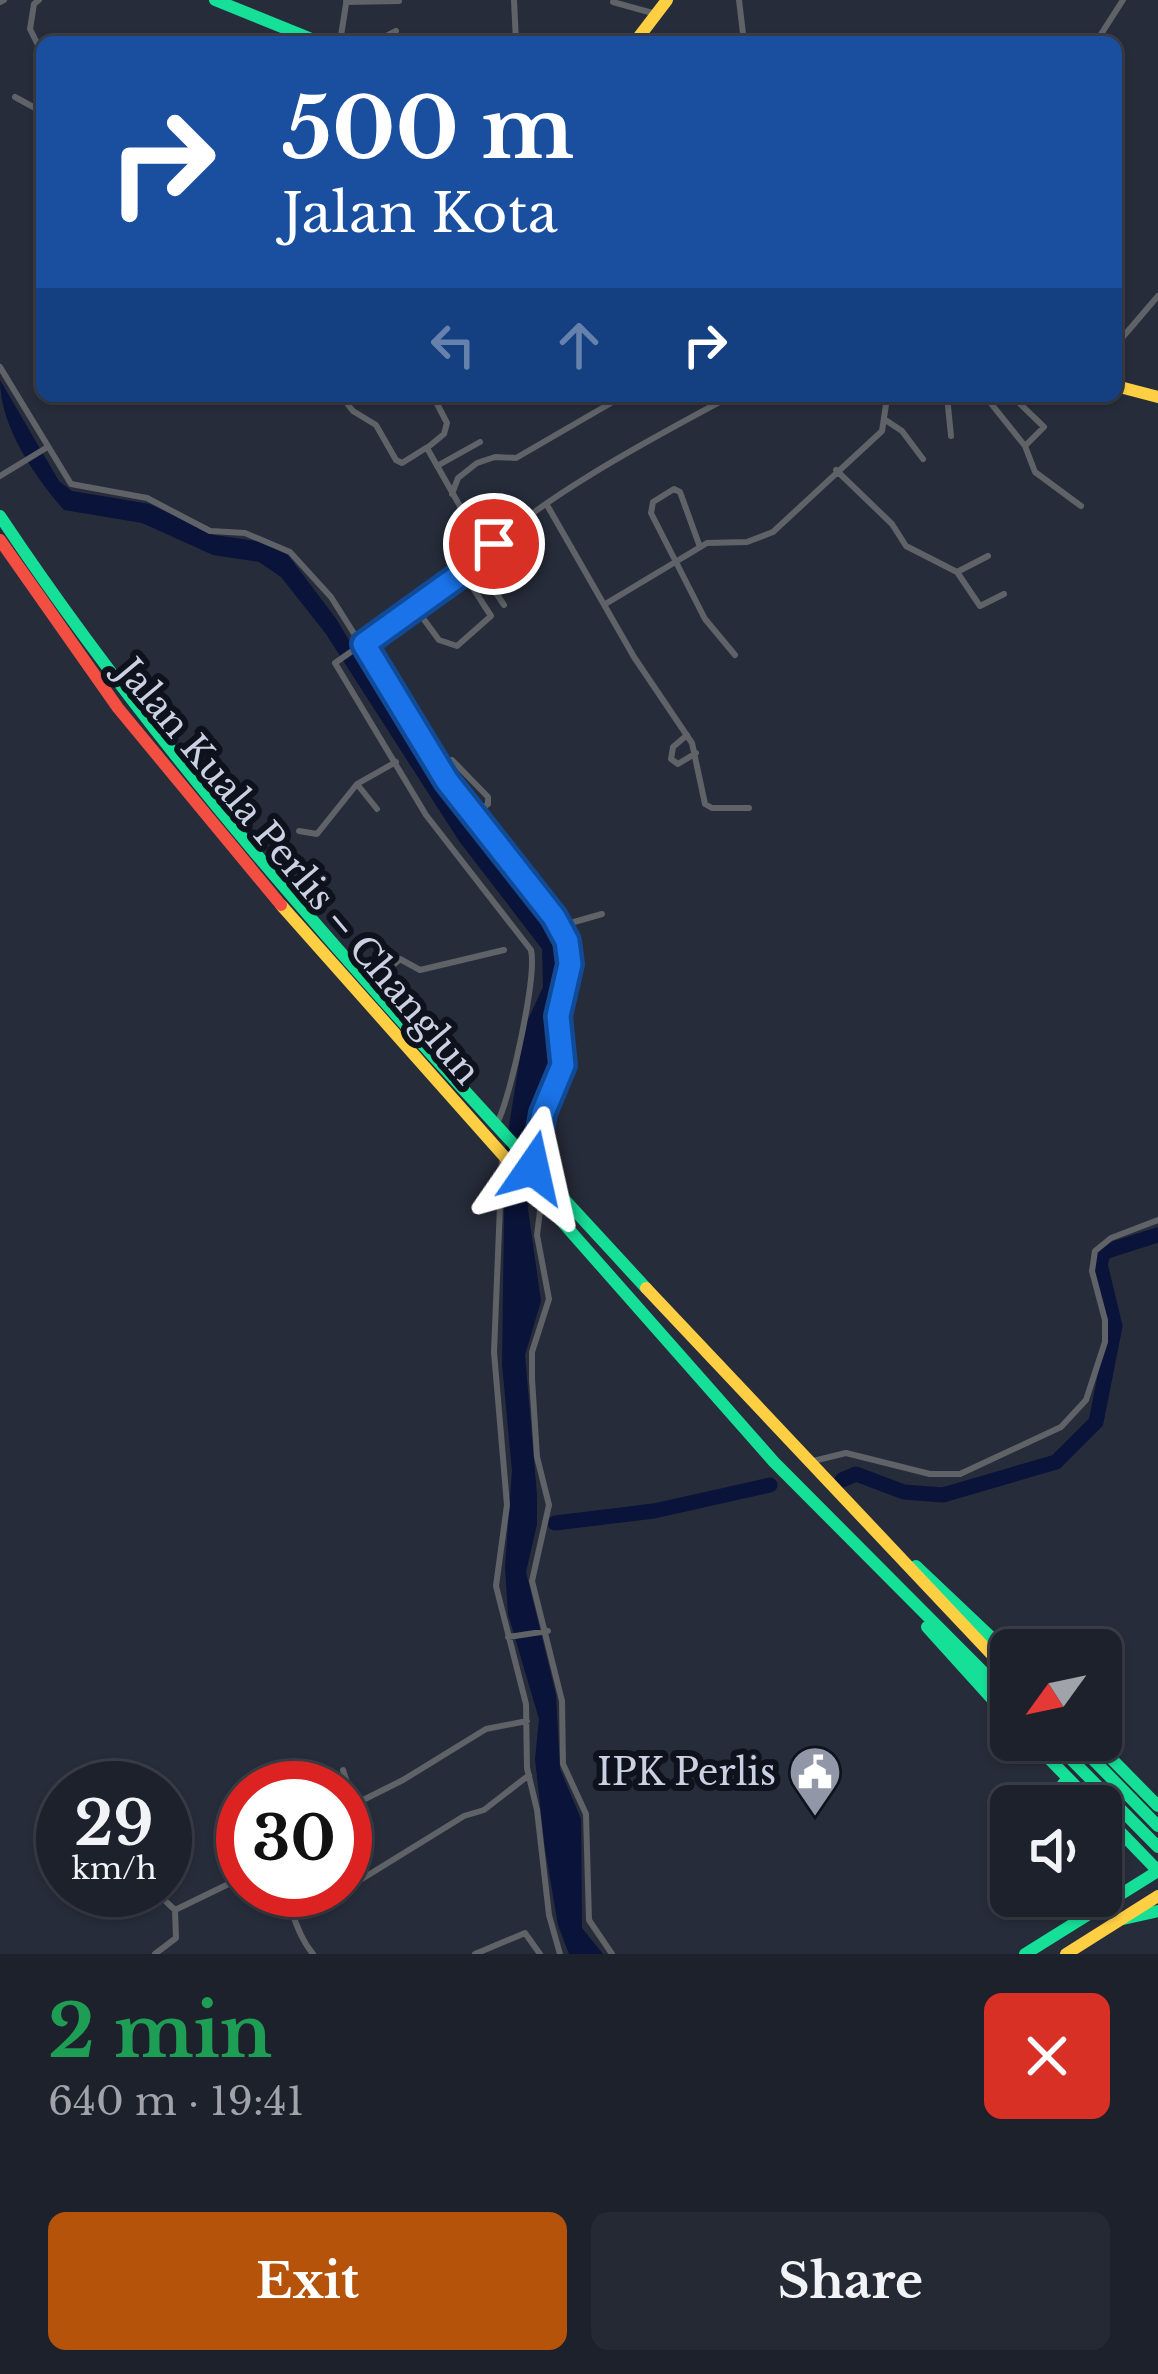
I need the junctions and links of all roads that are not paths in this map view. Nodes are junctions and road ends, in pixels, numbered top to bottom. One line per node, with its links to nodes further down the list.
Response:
1 (215, 0): 12 (main road)
2 (514, 0): 15 (street)
3 (667, 0): 10 (main road)
4 (739, 0): 17 (street)
5 (1124, 0): 18 (street)
6 (346, 1): 8 (street); 13 (street)
7 (32, 2): 19 (street)
8 (399, 2)
9 (613, 2): 10 (street)
10 (656, 14): 16 (main road)
11 (396, 31): 14 (street)
12 (304, 36)
13 (341, 36)
14 (386, 36)
15 (516, 36)
16 (640, 36)
17 (742, 36)
18 (1100, 36)
19 (36, 41)
20 (15, 98): 21 (street)
21 (36, 111)
22 (1157, 301): 23 (street)
23 (1122, 339)
24 (0, 367): 40 (street)
25 (1122, 388): 26 (main road)
26 (1158, 397)
27 (346, 402): 39 (street)
28 (436, 402): 39 (street)
29 (613, 402): 45 (street)
30 (721, 402): 46 (street)
31 (890, 402): 35 (street)
32 (948, 402): 36 (street)
33 (990, 402): 38 (street)
34 (1018, 402): 38 (street)
35 (887, 421): 41 (street); 43 (street)
36 (951, 436)
37 (480, 442): 42 (street)
38 (1025, 446): 47 (street)
39 (427, 448): 42 (street)
40 (43, 449): 44 (street); 62 (street)
41 (922, 459)
42 (437, 466): 45 (street)
43 (836, 470): 50 (street); 57 (street)
44 (0, 476)
45 (452, 494): 51 (street)
46 (546, 505): 51 (street); 59 (street)
47 (1081, 506)
48 (0, 516): 76 (main road, Jalan Kuala Perlis – Changlun)
49 (0, 540): 78 (main road, Jalan Kuala Perlis – Changlun)
50 (700, 547): 55 (street); 55 (street)
51 (494, 548): 53 (street); 54 (street)
52 (988, 556): 57 (street)
53 (475, 562): 56 (street); 60 (street)
54 (527, 562)
55 (676, 562): 59 (street); 63 (street)
56 (462, 571): 61 (street); 61 (street)
57 (957, 572): 58 (street)
58 (1004, 594)
59 (607, 603): 64 (street)
60 (504, 605)
61 (414, 606): 62 (street)
62 (360, 647): 66 (street); 67 (street)
63 (735, 655)
64 (687, 735): 65 (street); 65 (street)
65 (696, 753): 70 (street)
66 (396, 762): 68 (street); 77 (street)
67 (436, 763): 71 (street); 71 (street)
68 (357, 784): 69 (street); 72 (street)
69 (377, 808)
70 (749, 808)
71 (472, 814): 74 (street)
72 (299, 831)
73 (602, 914): 74 (street)
74 (560, 926): 79 (street)
75 (504, 950): 76 (street)
76 (370, 986): 77 (main road, Jalan Kuala Perlis – Changlun)
77 (499, 1128): 79 (main road, Jalan Kuala Perlis – Changlun)
78 (502, 1157): 80 (main road, Jalan Kuala Perlis – Changlun); 84 (street)
79 (532, 1167): 82 (main road, Jalan Kuala Perlis – Changlun)
80 (540, 1200): 83 (street); 87 (main road, Jalan Kuala Perlis – Changlun)
81 (1158, 1220): 82 (street)
82 (819, 1478): 85 (main road); 86 (main road, Jalan Kuala Perlis – Changlun)
83 (545, 1631): 84 (street); 117 (street)
84 (511, 1637): 88 (street)
85 (990, 1637)
86 (990, 1653)
87 (990, 1692)
88 (527, 1721): 95 (street); 98 (street)
89 (1046, 1761): 96 (main road)
90 (1050, 1761): 97 (main road)
91 (1081, 1761): 94 (main road)
92 (1086, 1761): 94 (main road)
93 (1115, 1761): 99 (main road)
94 (1089, 1767): 100 (main road); 102 (main road)
95 (530, 1774): 103 (street); 116 (street)
96 (1065, 1785)
97 (1074, 1785)
98 (372, 1794)
99 (1156, 1803)
100 (1158, 1826)
101 (1122, 1837): 104 (main road)
102 (1158, 1847)
103 (372, 1873)
104 (1155, 1875): 105 (main road)
105 (1122, 1895)
106 (1158, 1896): 111 (main road)
107 (1158, 1911): 111 (main road)
108 (175, 1917): 112 (street)
109 (295, 1917): 113 (street)
110 (1085, 1917): 118 (main road)
111 (1123, 1919): 119 (main road)
112 (154, 1954)
113 (313, 1954)
114 (475, 1954): 115 (street)
115 (540, 1954)
116 (560, 1954)
117 (612, 1954)
118 (1025, 1954)
119 (1066, 1954)

